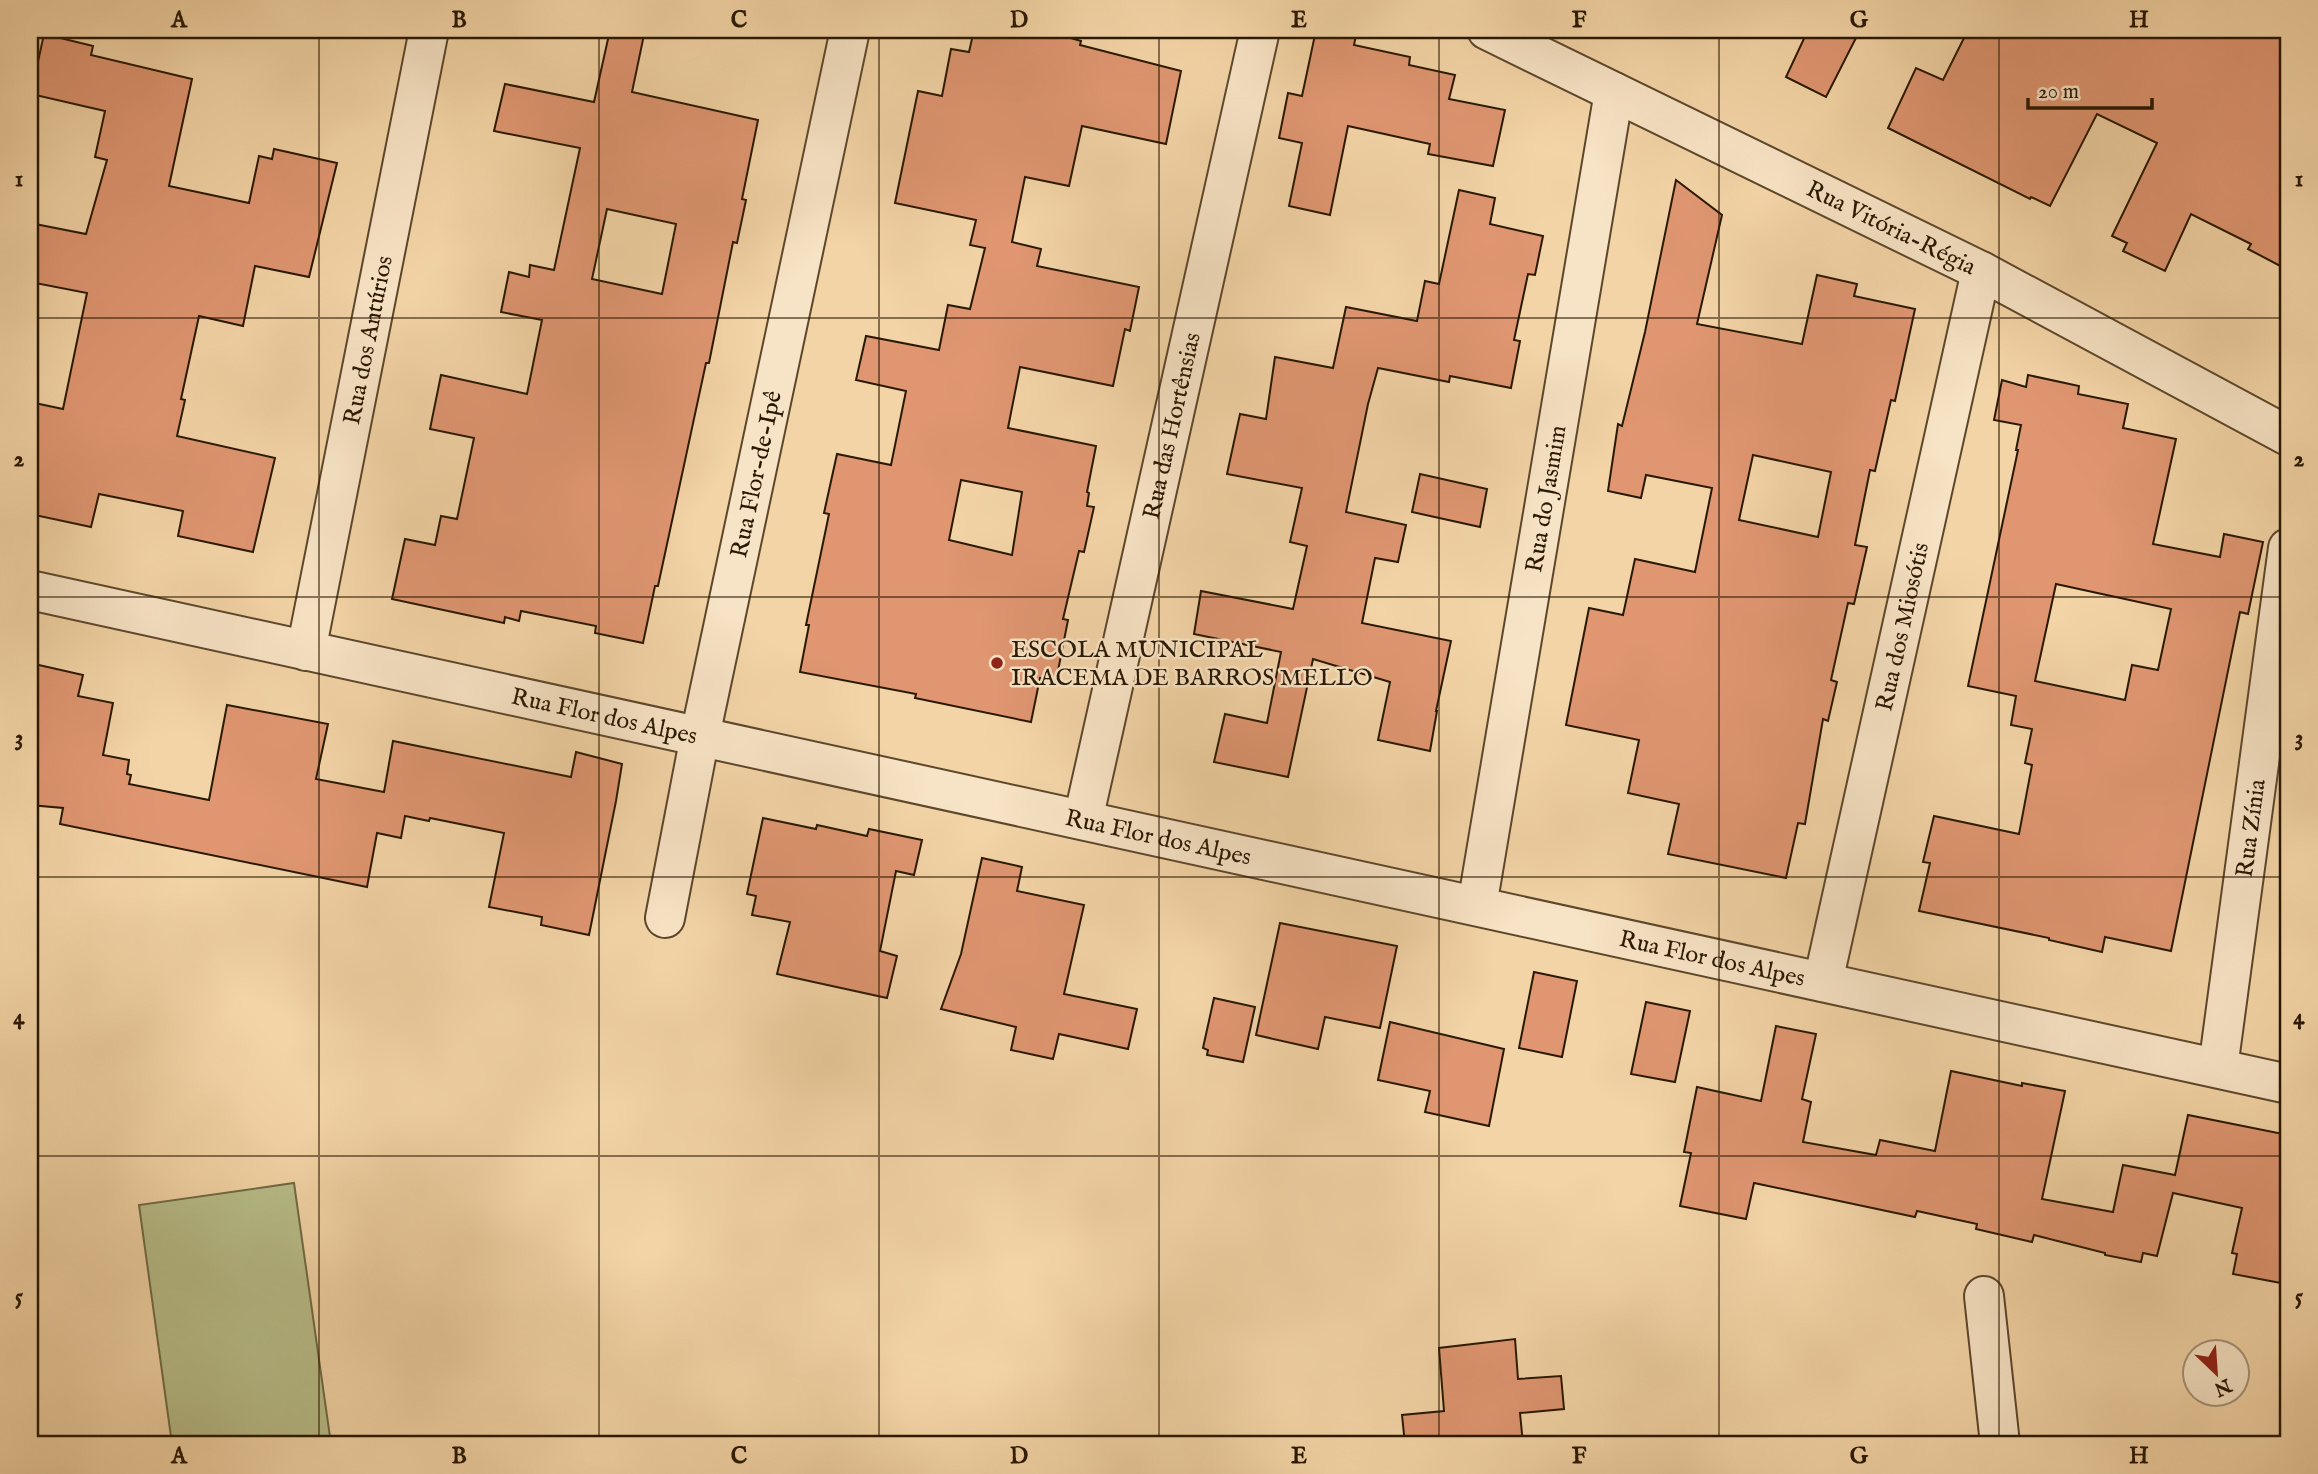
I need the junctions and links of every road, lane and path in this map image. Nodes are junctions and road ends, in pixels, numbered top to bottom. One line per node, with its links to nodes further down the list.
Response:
1 (429, 30): 10 (street, Rua dos Antúrios)
2 (849, 30): 11 (street, Rua Flor-de-Ipê)
3 (1260, 30): 12 (street, Rua das Hortênsias)
4 (1487, 30): 5 (street, Rua Vitória-Régia)
5 (1614, 92): 6 (street, Rua Vitória-Régia); 13 (street, Rua do Jasmim)
6 (1981, 271): 7 (street, Rua Vitória-Régia); 15 (street, Rua dos Miosótis)
7 (2288, 436)
8 (2288, 548): 16 (street, Rua Zínia)
9 (30, 590): 10 (street, Rua Flor dos Alpes)
10 (306, 651): 11 (street, Rua Flor dos Alpes)
11 (700, 736): 12 (street, Rua Flor dos Alpes); 14 (street, Rua Flor-de-Ipê)
12 (1083, 820): 13 (street, Rua Flor dos Alpes)
13 (1477, 906): 15 (street, Rua Flor dos Alpes)
14 (665, 918)
15 (1823, 982): 16 (street, Rua Flor dos Alpes)
16 (2218, 1068): 17 (street, Rua Flor dos Alpes)
17 (2288, 1084)
18 (1984, 1296): 19 (street)
19 (2000, 1444)

